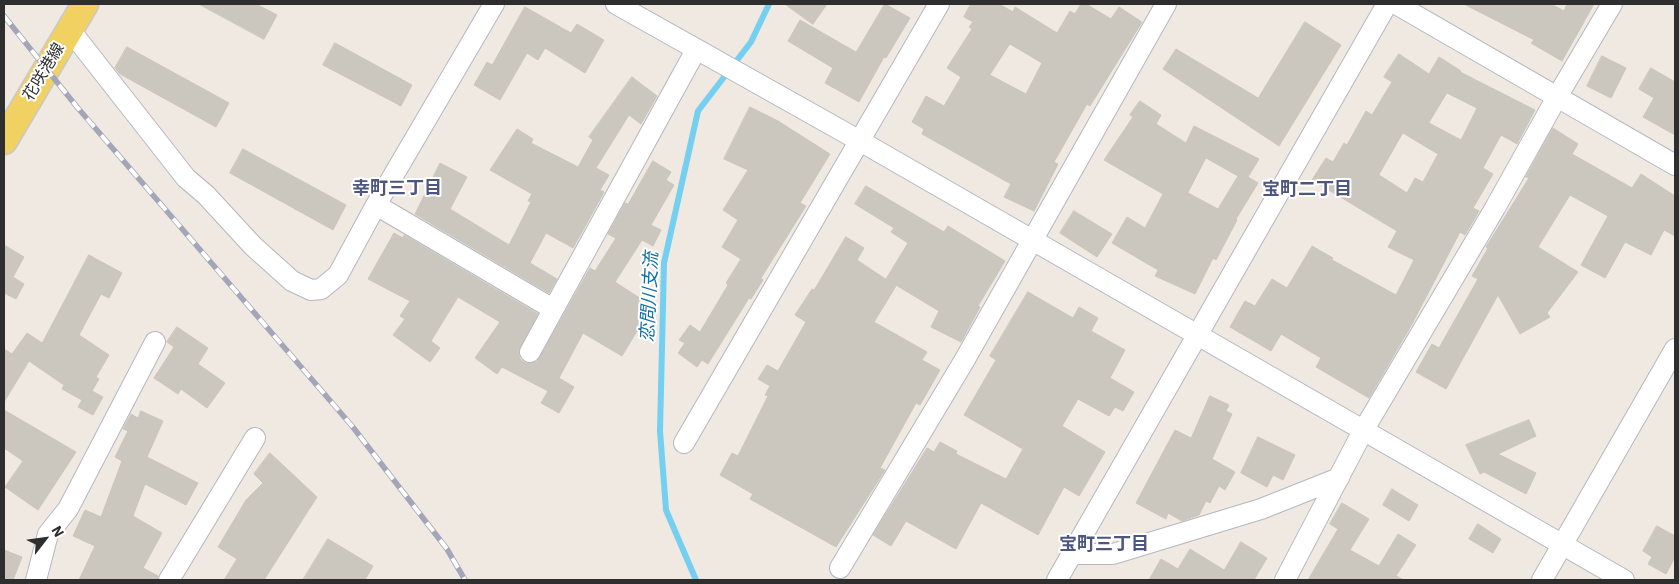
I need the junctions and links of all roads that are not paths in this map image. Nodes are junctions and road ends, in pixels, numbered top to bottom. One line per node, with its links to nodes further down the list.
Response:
1 (85, 4): 9 (main road, 花咲港線)
2 (494, 4): 15 (street)
3 (616, 4): 10 (street)
4 (939, 4): 13 (street)
5 (1166, 4): 16 (street)
6 (1387, 4): 18 (street)
7 (1396, 4): 11 (street)
8 (1612, 4): 11 (street)
9 (70, 30): 12 (main road, 花咲港線); 15 (street)
10 (696, 50): 13 (street); 17 (street)
11 (1556, 97): 14 (street); 22 (street)
12 (4, 141)
13 (860, 141): 16 (street); 24 (street)
14 (1675, 165)
15 (376, 205): 17 (street)
16 (1030, 240): 18 (street); 28 (street)
17 (554, 309): 21 (street)
18 (1197, 335): 22 (street); 27 (street)
19 (155, 342): 29 (street)
20 (1675, 348): 26 (street)
21 (530, 352)
22 (1364, 431): 25 (street); 26 (street)
23 (255, 438): 30 (street)
24 (684, 443)
25 (1339, 478): 27 (street); 32 (street)
26 (1563, 545): 33 (street); 34 (street)
27 (1072, 554): 31 (street)
28 (840, 568)
29 (36, 580)
30 (169, 580)
31 (1057, 580)
32 (1285, 580)
33 (1542, 580)
34 (1624, 580)

